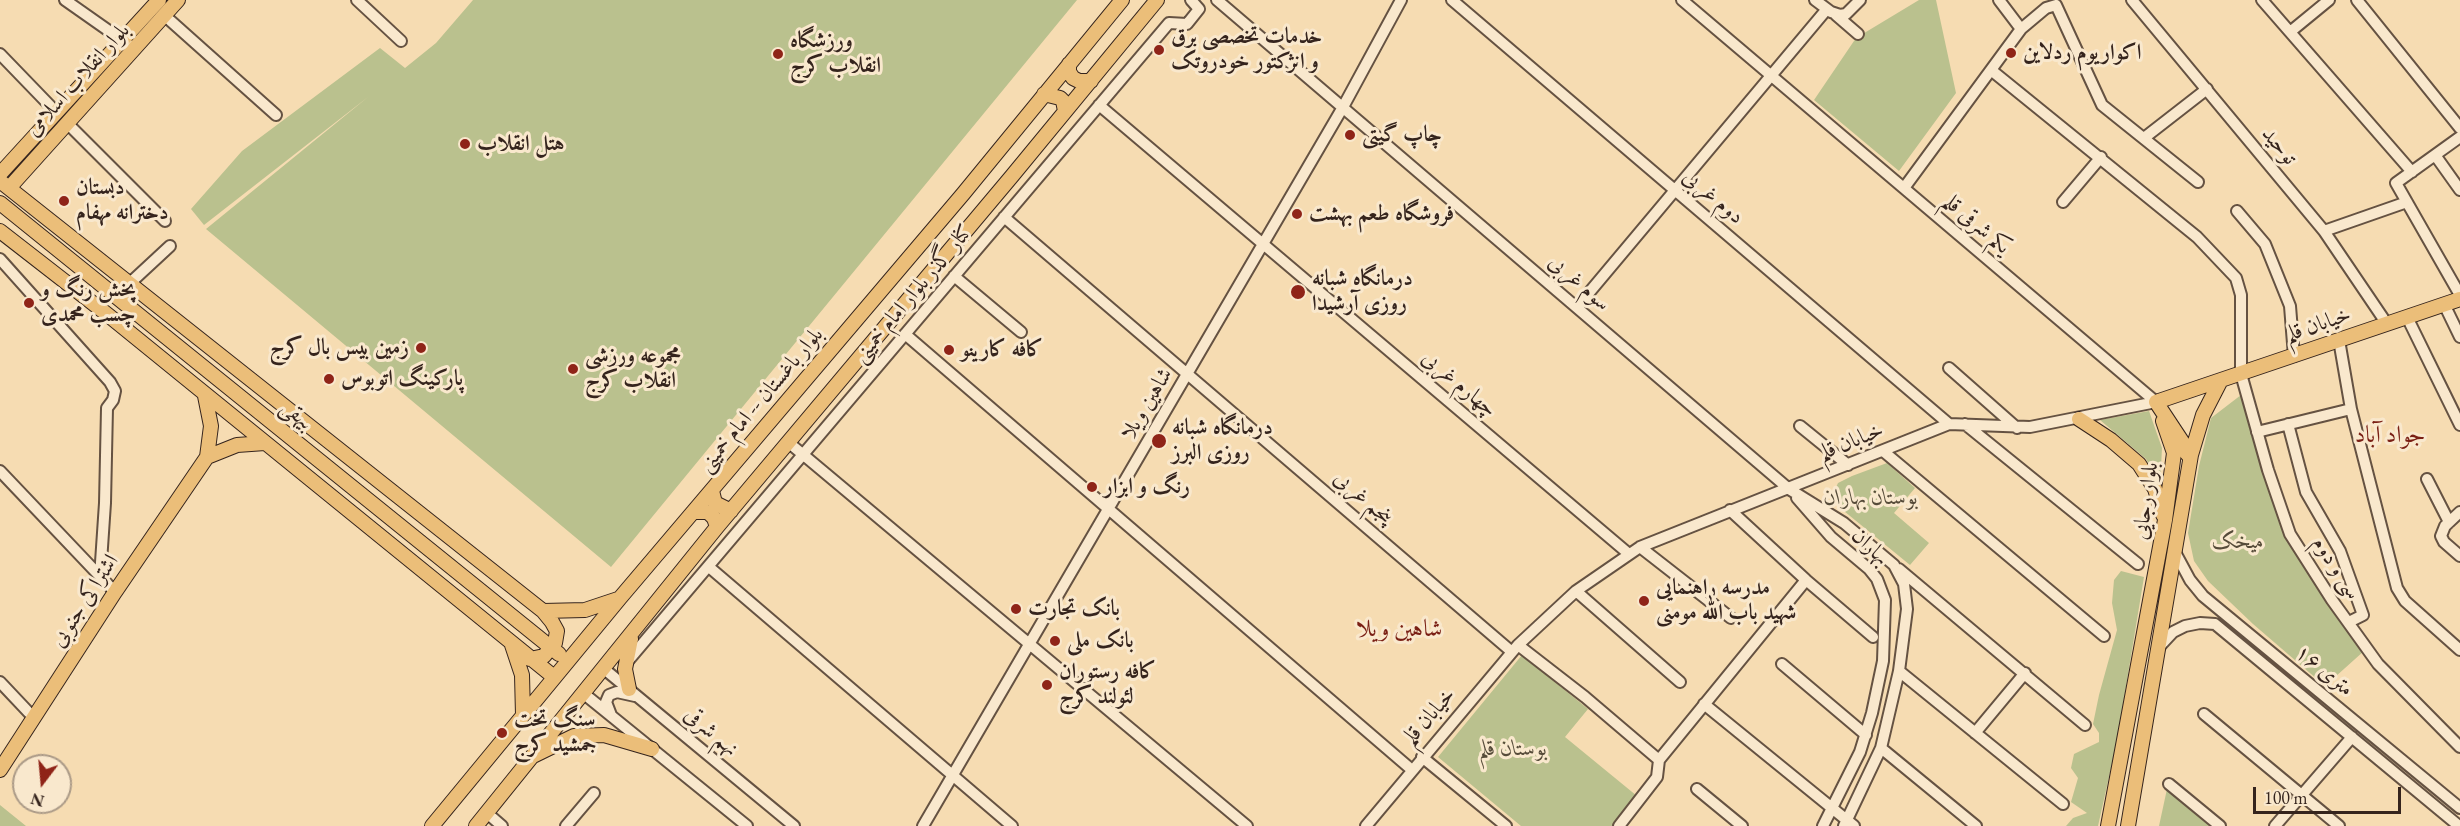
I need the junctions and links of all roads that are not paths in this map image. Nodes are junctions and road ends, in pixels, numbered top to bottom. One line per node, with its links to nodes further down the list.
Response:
1 (65, 0): 25 (street)
2 (159, 0): 25 (main road, بلوار انقلاب اسلامی)
3 (178, 0): 20 (main road, بلوار انقلاب اسلامی)
4 (357, 0): 24 (street)
5 (1122, 0): 27 (main road, بلوار باغستان -- امام خمینی)
6 (1157, 0): 30 (main road)
7 (1191, 0): 33 (street, کنار گذر بلوار امام خمینی)
8 (1217, 0): 34 (street, سوم غربی)
9 (1401, 0): 34 (street, شاهین ویلا)
10 (1452, 0): 50 (street, دوم غربی)
11 (1682, 0): 29 (street, یکم شرقی قلم)
12 (1815, 0): 19 (street)
13 (1860, 0): 19 (street)
14 (2000, 0): 21 (street)
15 (2132, 0): 31 (street, توحید)
16 (2262, 0): 22 (street)
17 (2329, 0): 22 (street)
18 (2357, 0): 39 (street)
19 (1836, 13): 23 (street); 29 (street)
20 (164, 15): 25 (main road, بلوار انقلاب اسلامی); 37 (street)
21 (2021, 29): 28 (street); 41 (street)
22 (2290, 32): 44 (street)
23 (1858, 34)
24 (401, 41)
25 (128, 44): 36 (main road, بلوار انقلاب اسلامی); 38 (main road, بلوار انقلاب اسلامی)
26 (0, 54): 36 (street)
27 (1069, 64): 30 (main road); 32 (main road, بلوار باغستان -- امام خمینی)
28 (1991, 70): 43 (street, سی و دوم); 48 (street)
29 (1771, 75): 48 (street, یکم شرقی قلم); 50 (street)
30 (1091, 81): 35 (main road)
31 (2206, 89): 41 (street); 59 (street, توحید)
32 (1044, 94): 35 (main road); 103 (main road, بلوار باغستان -- امام خمینی)
33 (1099, 105): 49 (street, کنار گذر بلوار امام خمینی); 60 (street, چهارم غربی)
34 (1342, 107): 60 (street, شاهین ویلا); 68 (street, سوم غربی)
35 (1065, 111): 45 (main road)
36 (57, 112): 46 (main road, بلوار انقلاب اسلامی)
37 (276, 115)
38 (67, 123): 46 (main road, بلوار انقلاب اسلامی); 57 (street)
39 (2460, 128)
40 (2460, 137): 42 (street)
41 (2144, 138): 47 (street)
42 (2435, 155): 44 (street); 51 (street)
43 (2101, 157): 52 (street); 78 (street, سی و دوم)
44 (2412, 172): 53 (street)
45 (1012, 176): 49 (street); 92 (main road)
46 (6, 178): 64 (main road, بیهقی)
47 (2198, 182)
48 (1904, 188): 82 (street, یکم شرقی قلم)
49 (1027, 189): 56 (street, کنار گذر بلوار امام خمینی)
50 (1675, 190): 68 (street); 85 (street, دوم غربی)
51 (2460, 190)
52 (2063, 202)
53 (2407, 202): 59 (street); 65 (street)
54 (0, 203): 66 (main road, بیهقی)
55 (2237, 211): 76 (street)
56 (1004, 217): 63 (street, کنار گذر بلوار امام خمینی); 79 (street, پنجم غربی)
57 (165, 221)
58 (0, 231): 69 (main road, بیهقی)
59 (2324, 231): 71 (street, توحید)
60 (1263, 244): 79 (street, شاهین ویلا); 115 (street, چهارم غربی)
61 (170, 246): 64 (street)
62 (0, 259): 121 (street)
63 (954, 276): 72 (street); 73 (street, کنار گذر بلوار امام خمینی)
64 (129, 284): 126 (main road, بیهقی)
65 (2460, 297): 67 (main road, خیابان قلم)
66 (121, 300): 69 (main road); 134 (main road, بیهقی)
67 (2445, 304): 70 (main road, خیابان قلم); 74 (street)
68 (1577, 307): 102 (street, سوم غربی)
69 (108, 315): 81 (main road, بیهقی)
70 (2407, 317): 71 (main road, خیابان قلم); 88 (street)
71 (2387, 324): 75 (main road, خیابان قلم)
72 (1021, 332)
73 (905, 334): 96 (street, کنار گذر بلوار امام خمینی); 104 (street)
74 (2460, 337)
75 (2339, 340): 76 (main road, خیابان قلم); 83 (street)
76 (2294, 356): 78 (main road, خیابان قلم)
77 (1949, 368): 90 (street)
78 (2241, 374): 80 (main road, خیابان قلم); 91 (street, سی و دوم)
79 (1188, 375): 104 (street, شاهین ویلا); 135 (street, پنجم غربی)
80 (2221, 380): 82 (main road, خیابان قلم); 97 (main road)
81 (205, 396): 93 (main road, بیهقی); 98 (main road, اشتراکی جنوبی)
82 (2156, 402): 84 (street, خیابان قلم); 95 (main road, بلوار رجایی); 97 (main road, بلوار رجایی)
83 (2351, 409): 87 (street); 137 (street)
84 (2079, 419): 90 (street, خیابان قلم); 109 (main road)
85 (1949, 424): 86 (street, خیابان قلم); 94 (street, خیابان قلم)
86 (1964, 424): 90 (street, خیابان قلم); 118 (street)
87 (2288, 424): 91 (street); 128 (street)
88 (2460, 425)
89 (1800, 426): 99 (street)
90 (2017, 428)
91 (2257, 432): 128 (street, سی و دوم)
92 (788, 442): 96 (street); 106 (main road)
93 (265, 444): 98 (main road); 132 (main road, بیهقی)
94 (1883, 451): 99 (street, خیابان قلم); 130 (street)
95 (2174, 453): 97 (main road); 109 (main road, بلوار رجایی)
96 (803, 455): 120 (street, کنار گذر بلوار امام خمینی); 133 (street)
97 (2191, 455): 116 (main road, بلوار رجایی)
98 (207, 457): 124 (main road, اشتراکی جنوبی)
99 (1848, 465): 102 (street, خیابان قلم)
100 (0, 471): 121 (street)
101 (2427, 479): 111 (street)
102 (1789, 489): 105 (street, خیابان قلم); 110 (street, بهاران); 113 (street, بهاران)
103 (712, 490): 106 (main road); 107 (main road, بلوار باغستان -- امام خمینی)
104 (1107, 508): 133 (street, شاهین ویلا); 166 (street)
105 (1730, 510): 114 (street, خیابان قلم); 122 (street)
106 (731, 511): 112 (main road)
107 (694, 512): 112 (main road); 125 (main road, بلوار باغستان -- امام خمینی)
108 (2460, 512): 111 (street)
109 (2165, 520): 192 (main road, بلوار رجایی)
110 (1844, 523): 113 (street); 119 (street, بهاران)
111 (2446, 525): 117 (street)
112 (717, 527): 129 (main road)
113 (1831, 537): 157 (street, بهاران)
114 (1640, 547): 115 (street, خیابان قلم); 127 (street)
115 (1629, 554): 123 (street, خیابان قلم)
116 (2176, 554): 136 (main road, بلوار رجایی); 174 (street, ۱۶ متری)
117 (2460, 556)
118 (2138, 564)
119 (1894, 565): 143 (street, بهاران); 144 (street)
120 (708, 567): 140 (street, کنار گذر بلوار امام خمینی); 167 (street)
121 (100, 577): 124 (street)
122 (1806, 580): 131 (street); 150 (street)
123 (1576, 591): 135 (street, خیابان قلم); 147 (street)
124 (115, 592): 154 (main road, اشتراکی جنوبی)
125 (620, 598): 126 (main road); 139 (main road, بلوار باغستان -- امام خمینی)
126 (543, 611): 134 (main road)
127 (1731, 618)
128 (2349, 622): 159 (street, سی و دوم)
129 (636, 627): 140 (main road); 142 (main road)
130 (2104, 636)
131 (1874, 637)
132 (511, 643): 138 (main road, بیهقی); 152 (main road)
133 (1028, 644): 167 (street, شاهین ویلا); 185 (street)
134 (553, 649): 138 (main road); 139 (main road, بیهقی)
135 (1515, 649): 162 (street, خیابان قلم); 164 (street, پنجم غربی)
136 (2158, 649): 158 (street, ۱۶ متری); 193 (main road, بلوار رجایی)
137 (2460, 650)
138 (530, 659): 145 (main road, بیهقی)
139 (568, 660): 145 (main road, بلوار باغستان -- امام خمینی)
140 (625, 664): 149 (main road)
141 (1782, 664): 157 (street)
142 (603, 668): 148 (main road); 149 (street, نهم شرقی)
143 (1899, 671): 156 (street); 160 (street, بهاران)
144 (2025, 673): 155 (street); 156 (street)
145 (554, 677): 152 (main road, بلوار باغستان -- امام خمینی)
146 (0, 682): 154 (street)
147 (1680, 682)
148 (583, 693): 153 (street); 163 (main road)
149 (634, 693): 153 (street); 182 (street, نهم شرقی)
150 (1704, 704): 164 (street); 173 (street)
151 (2204, 714): 171 (street)
152 (523, 715): 178 (main road, بلوار باغستان -- امام خمینی)
153 (612, 716): 161 (street)
154 (34, 718): 165 (main road, اشتراکی جنوبی)
155 (2085, 725)
156 (1975, 733): 172 (street)
157 (1866, 735): 173 (street, بهاران)
158 (2352, 737): 171 (street); 197 (street, ۱۶ متری)
159 (2460, 747)
160 (1881, 748): 177 (street, بهاران); 191 (street)
161 (652, 749): 163 (main road); 181 (street)
162 (1422, 757): 166 (street, خیابان قلم); 187 (street)
163 (529, 759): 175 (main road)
164 (1659, 760): 188 (street)
165 (0, 770)
166 (1412, 770): 186 (street, خیابان قلم)
167 (952, 775): 183 (street, شاهین ویلا); 184 (street)
168 (2169, 784): 194 (street)
169 (1697, 789): 189 (street)
170 (594, 793): 176 (street)
171 (2301, 795): 195 (street); 196 (street)
172 (2063, 804)
173 (1833, 808): 177 (street); 190 (street, بهاران)
174 (2460, 808)
175 (487, 813): 179 (main road); 180 (street)
176 (572, 824)
177 (1848, 824)
178 (432, 826)
179 (476, 826)
180 (502, 826)
181 (747, 826)
182 (794, 826)
183 (923, 826)
184 (1012, 826)
185 (1247, 826)
186 (1366, 826)
187 (1506, 826)
188 (1619, 826)
189 (1742, 826)
190 (1823, 826)
191 (1976, 826)
192 (2108, 826)
193 (2128, 826)
194 (2220, 826)
195 (2275, 826)
196 (2339, 826)
197 (2459, 826)

